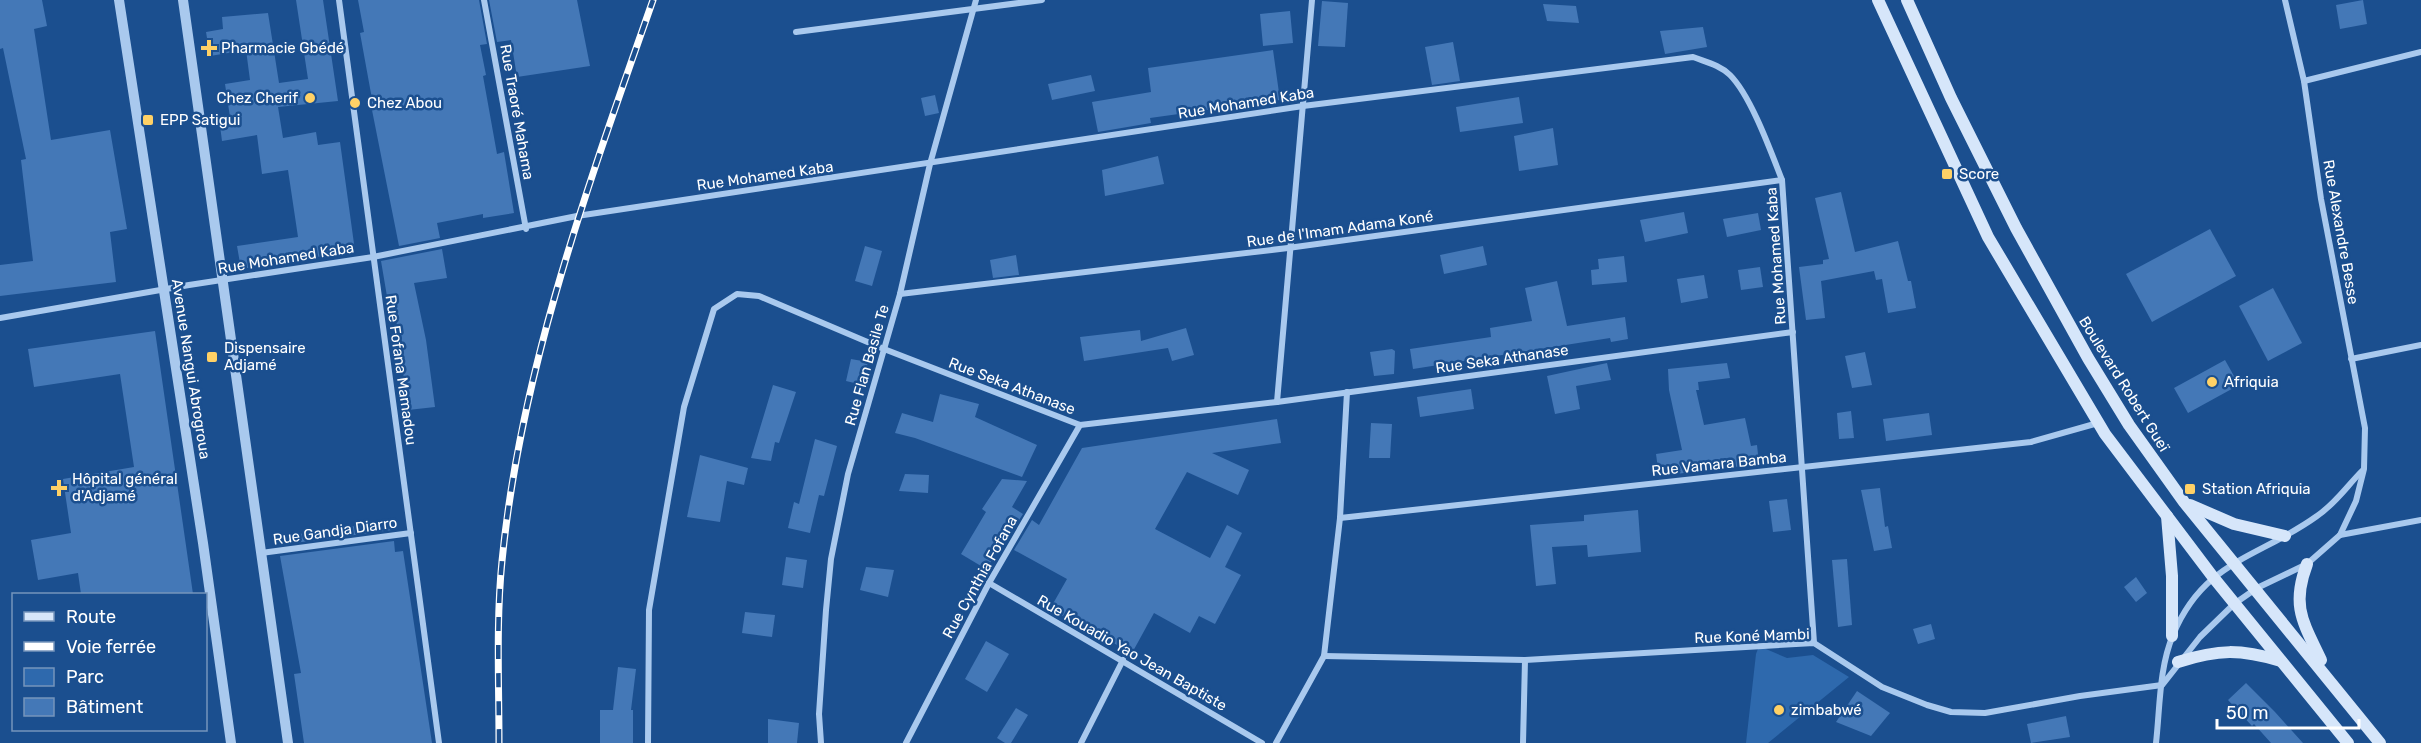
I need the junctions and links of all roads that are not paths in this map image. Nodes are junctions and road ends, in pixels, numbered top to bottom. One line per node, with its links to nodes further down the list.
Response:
1 (119, 0): 22 (street, Avenue Nangui Abrogroua)
2 (183, 0): 21 (street)
3 (339, 0): 20 (street, Rue Fofana Mamadou)
4 (484, 0): 18 (street, Rue Traoré Mahama)
5 (976, 0): 11 (street, Rue Flan Basile Te)
6 (1042, 0): 11 (street)
7 (1312, 0): 15 (street)
8 (1878, 0): 31 (main road)
9 (1907, 0): 35 (main road, Boulevard Robert Gueï)
10 (2285, 0): 14 (street, Rue Alexandre Besse)
11 (974, 9): 12 (street); 16 (street, Rue Flan Basile Te)
12 (796, 32)
13 (2421, 52): 14 (street)
14 (2304, 81): 28 (street, Rue Alexandre Besse)
15 (1303, 106): 16 (street, Rue Mohamed Kaba); 17 (street, Rue Mohamed Kaba); 19 (street)
16 (930, 164): 18 (street, Rue Mohamed Kaba); 23 (street, Rue Flan Basile Te)
17 (1782, 180): 19 (street, Rue de l'Imam Adama Koné); 25 (street, Rue Mohamed Kaba)
18 (526, 229): 20 (street, Rue Mohamed Kaba)
19 (1288, 249): 23 (street, Rue de l'Imam Adama Koné); 30 (street)
20 (373, 257): 21 (street, Rue Mohamed Kaba); 39 (street, Rue Fofana Mamadou)
21 (223, 281): 22 (street, Rue Mohamed Kaba); 42 (street)
22 (164, 290): 24 (street, Rue Mohamed Kaba); 58 (street, Avenue Nangui Abrogroua)
23 (900, 294): 27 (street, Rue Flan Basile Te)
24 (0, 318)
25 (1793, 332): 29 (street, Rue Seka Athanase); 33 (street, Rue Mohamed Kaba)
26 (2421, 345): 28 (street)
27 (884, 349): 32 (street, Rue Seka Athanase); 61 (street, Rue Seka Athanase); 62 (street, Rue Flan Basile Te)
28 (2351, 358): 34 (street, Rue Alexandre Besse)
29 (1347, 392): 30 (street, Rue Seka Athanase); 37 (street)
30 (1277, 402): 32 (street, Rue Seka Athanase)
31 (2099, 423): 33 (street, Rue Vamara Bamba); 36 (main road)
32 (1080, 425): 46 (street, Rue Cynthia Fofana)
33 (1801, 467): 37 (street, Rue Vamara Bamba); 50 (street, Rue Mohamed Kaba)
34 (2364, 469): 40 (street, Rue Alexandre Besse); 41 (street)
35 (2184, 502): 41 (main road); 43 (main road, Boulevard Robert Gueï)
36 (2166, 515): 45 (main road); 49 (main road)
37 (1340, 518): 51 (street)
38 (2421, 520): 40 (street)
39 (411, 533): 42 (street, Rue Gandja Diarro); 60 (street, Rue Fofana Mamadou)
40 (2340, 535): 44 (street)
41 (2285, 536): 43 (street)
42 (261, 553): 59 (street)
43 (2235, 561): 45 (street); 47 (main road, Boulevard Robert Gueï)
44 (2307, 564): 47 (street); 56 (main road)
45 (2213, 577): 48 (main road); 49 (street)
46 (988, 584): 52 (street, Rue Kouadio Yao Jean Baptiste); 63 (street, Rue Cynthia Fofana)
47 (2257, 588): 48 (street); 56 (main road, Boulevard Robert Gueï)
48 (2234, 604): 54 (main road); 55 (street)
49 (2172, 636): 57 (street)
50 (1814, 643): 53 (street, Rue Koné Mambi); 57 (street, Rue Koné Mambi)
51 (1324, 656): 53 (street, Rue Koné Mambi); 66 (street)
52 (1123, 660): 64 (street); 65 (street, Rue Kouadio Yao Jean Baptiste)
53 (1525, 660): 67 (street)
54 (2281, 661): 55 (main road); 69 (main road)
55 (2178, 662): 57 (street)
56 (2330, 680): 70 (main road, Boulevard Robert Gueï)
57 (2162, 685): 68 (street)
58 (231, 743)
59 (288, 743)
60 (439, 743)
61 (648, 743)
62 (821, 743)
63 (906, 743)
64 (1081, 743)
65 (1262, 743)
66 (1276, 743)
67 (1523, 743)
68 (2156, 743)
69 (2348, 743)
70 (2380, 743)

